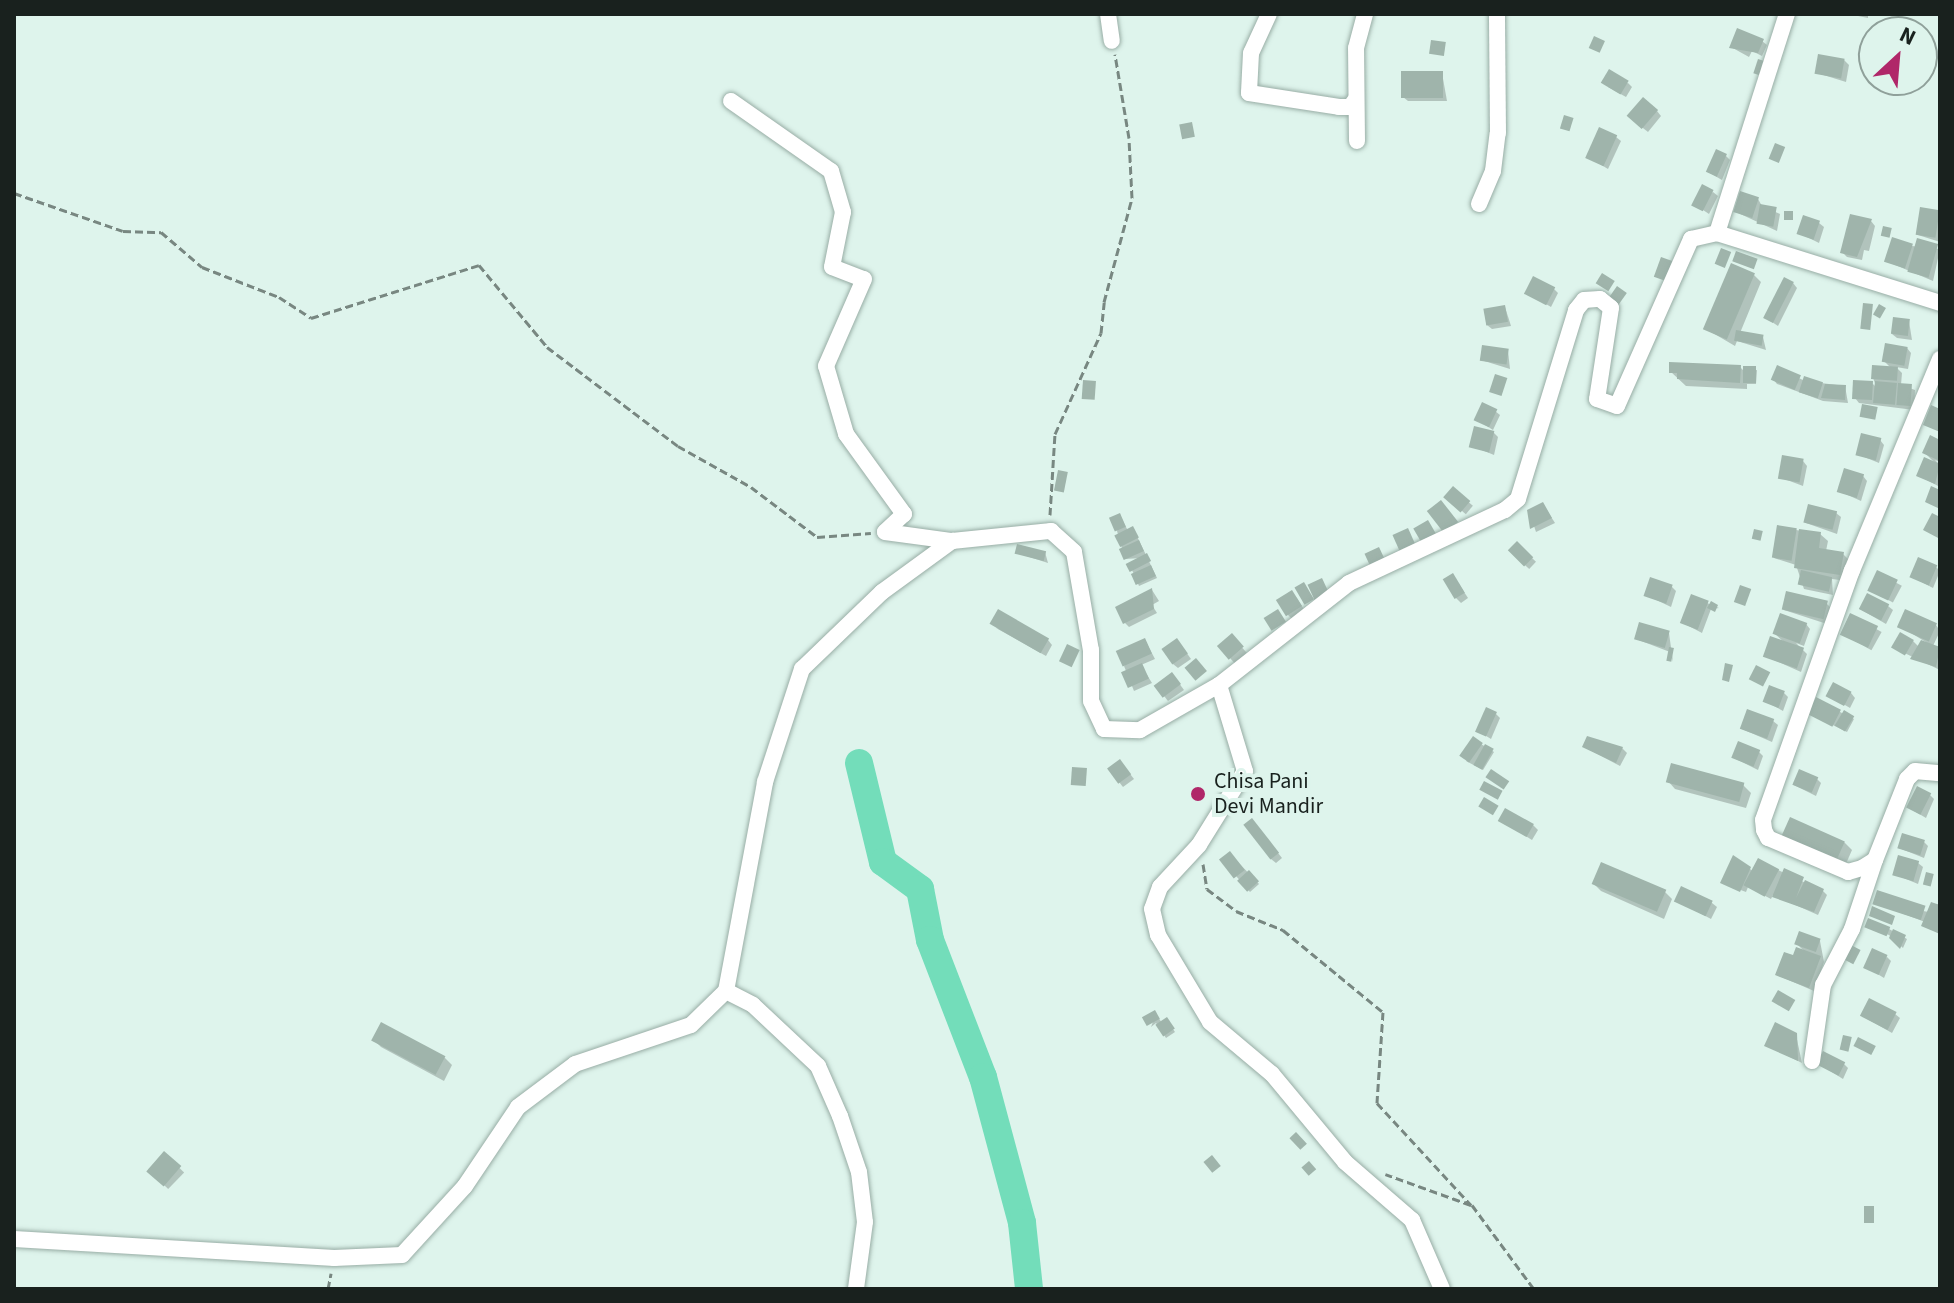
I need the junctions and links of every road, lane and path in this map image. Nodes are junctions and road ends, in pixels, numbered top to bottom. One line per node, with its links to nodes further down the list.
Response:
1 (1108, 14): 6 (street)
2 (1269, 14): 7 (street)
3 (1365, 14): 7 (street)
4 (1497, 14): 11 (street)
5 (1787, 14): 12 (street)
6 (1112, 41): 15 (path)
7 (1356, 99): 9 (street)
8 (731, 101): 16 (street)
9 (1357, 141)
10 (14, 193): 16 (path)
11 (1479, 204)
12 (1717, 233): 13 (street); 18 (street)
13 (1940, 303)
14 (1940, 359): 21 (street)
15 (1051, 531): 17 (street); 18 (street)
16 (885, 532): 17 (street)
17 (952, 541): 22 (street)
18 (1219, 685): 20 (street)
19 (1940, 773): 21 (street)
20 (1199, 845): 25 (path); 28 (street)
21 (1875, 860): 23 (street)
22 (726, 991): 26 (street); 27 (street)
23 (1812, 1061)
24 (1373, 1170): 25 (path)
25 (1471, 1205): 29 (path)
26 (14, 1239)
27 (856, 1289)
28 (1442, 1289)
29 (1534, 1289)

